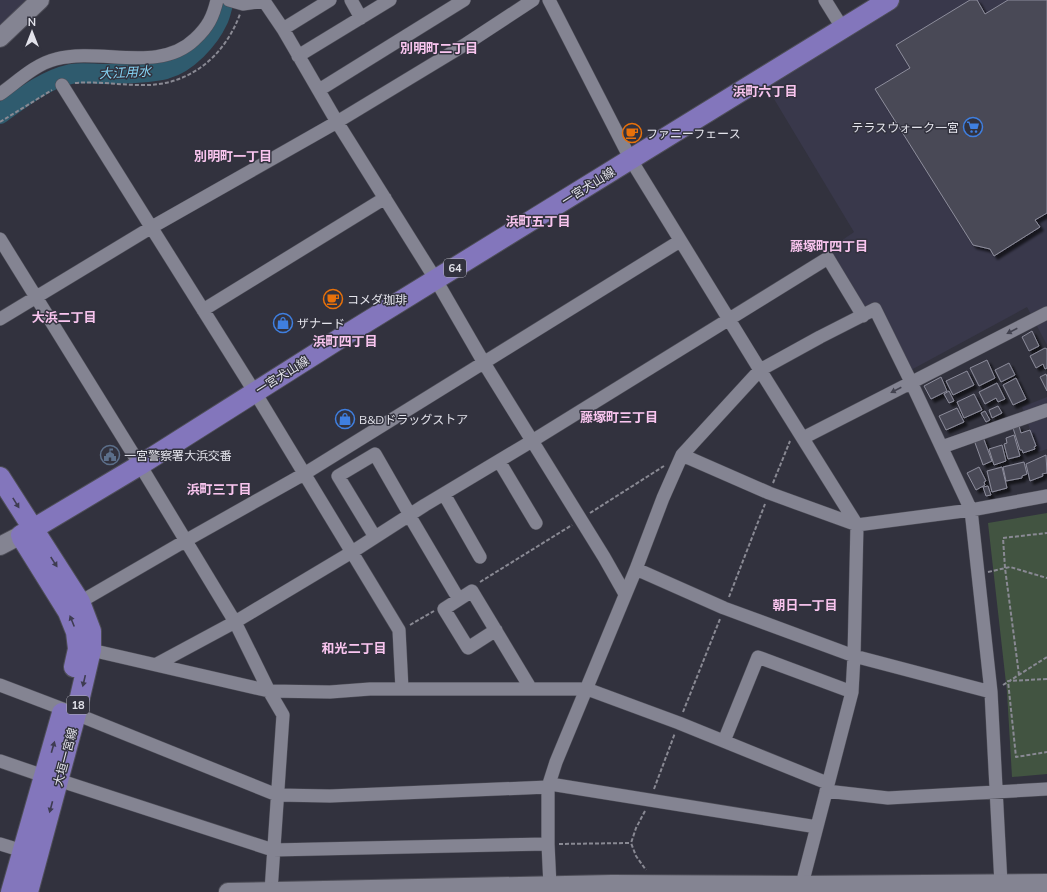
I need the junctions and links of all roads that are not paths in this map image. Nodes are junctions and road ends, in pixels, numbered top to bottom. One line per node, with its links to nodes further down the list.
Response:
1 (40, 0): 16 (main road)
2 (217, 0): 20 (street)
3 (330, 0): 14 (street)
4 (351, 0): 13 (street)
5 (390, 0): 13 (street)
6 (464, 0): 19 (street)
7 (532, 0): 21 (street)
8 (549, 0): 22 (street)
9 (825, 0): 15 (street)
10 (889, 0): 15 (main road, 一宮犬山線 / 64)
11 (264, 1): 12 (street); 14 (street)
12 (237, 2)
13 (361, 18): 17 (street)
14 (283, 29): 17 (street)
15 (842, 29): 22 (main road, 一宮犬山線 / 64)
16 (0, 38)
17 (298, 56): 19 (street)
18 (62, 85): 24 (street)
19 (319, 90): 21 (street)
20 (0, 94)
21 (337, 122): 23 (street); 24 (street)
22 (631, 160): 26 (street); 27 (main road, 一宮犬山線 / 64)
23 (385, 198): 27 (street); 29 (street)
24 (152, 228): 28 (street); 29 (street)
25 (0, 239): 28 (street)
26 (680, 241): 32 (street); 34 (street)
27 (436, 280): 34 (street); 37 (main road, 一宮犬山線 / 64)
28 (36, 297): 33 (street); 44 (street)
29 (203, 310): 37 (street)
30 (1047, 313): 36 (street, one-way to 36)
31 (863, 316): 32 (street); 35 (street); 36 (street)
32 (729, 319): 35 (street); 40 (street)
33 (0, 320)
34 (484, 363): 40 (street); 45 (street)
35 (760, 370): 39 (street); 42 (street)
36 (912, 382): 39 (street, one-way to 39); 41 (street)
37 (254, 392): 44 (main road, 一宮犬山線 / 64); 45 (street)
38 (1047, 410): 41 (street)
39 (803, 438): 53 (street)
40 (532, 441): 43 (street); 62 (street)
41 (942, 447): 50 (street)
42 (681, 456): 53 (street); 60 (street)
43 (500, 461): 47 (street); 52 (street)
44 (140, 465): 54 (main road, 一宮犬山線 / 64); 56 (street)
45 (304, 474): 56 (street); 58 (street)
46 (0, 477): 54 (main road, 大垣一宮線 / 18, one-way to 54)
47 (444, 494): 51 (street); 59 (street)
48 (1047, 496): 50 (street)
49 (0, 502): 54 (main road, 大垣一宮線 / 18)
50 (971, 510): 53 (street); 75 (street)
51 (409, 515): 55 (street); 55 (street); 61 (street)
52 (536, 523)
53 (857, 525): 67 (street)
54 (27, 532): 57 (main road); 63 (main road, 大垣一宮線 / 18, one-way to 63); 76 (main road, 大垣一宮線 / 18, one-way to 54)
55 (375, 537): 58 (street)
56 (185, 540): 63 (street); 64 (street)
57 (0, 546)
58 (352, 552): 64 (street); 70 (street)
59 (480, 557)
60 (636, 569): 62 (street); 67 (street)
61 (455, 593)
62 (625, 594): 72 (street)
63 (80, 602): 66 (main road, 大垣一宮線 / 18)
64 (235, 622): 68 (street); 73 (street)
65 (496, 630): 71 (street)
66 (91, 650): 68 (street); 76 (main road, 大垣一宮線 / 18, one-way to 76)
67 (854, 656): 74 (street); 75 (street)
68 (157, 664): 73 (street)
69 (0, 685): 76 (street)
70 (402, 689): 71 (street); 73 (street)
71 (531, 689): 72 (street)
72 (587, 689): 77 (street); 80 (street)
73 (269, 691): 84 (street)
74 (852, 692): 77 (street); 81 (street)
75 (991, 692): 83 (street)
76 (70, 712): 79 (main road, 大垣一宮線 / 18); 84 (street)
77 (724, 741): 81 (street)
78 (0, 762): 79 (street)
79 (51, 778): 88 (street); 89 (main road, 大垣一宮線 / 18); 99 (main road, 大垣一宮線 / 18, one-way to 99)
80 (549, 785): 84 (street); 85 (street); 87 (street)
81 (827, 787): 83 (street); 85 (street)
82 (1047, 789): 83 (street)
83 (997, 791): 95 (street)
84 (277, 795): 88 (street)
85 (817, 828): 96 (street)
86 (0, 844): 89 (street)
87 (548, 844): 88 (street); 91 (street)
88 (273, 850): 97 (street)
89 (23, 851): 98 (main road, 大垣一宮線 / 18)
90 (1047, 883): 95 (main road)
91 (550, 886): 92 (main road); 97 (main road)
92 (611, 888): 93 (main road)
93 (658, 888): 94 (main road)
94 (728, 888): 96 (main road)
95 (1000, 888): 96 (main road)
96 (800, 889)
97 (271, 891): 100 (main road)
98 (11, 892)
99 (28, 892)
100 (228, 892)

